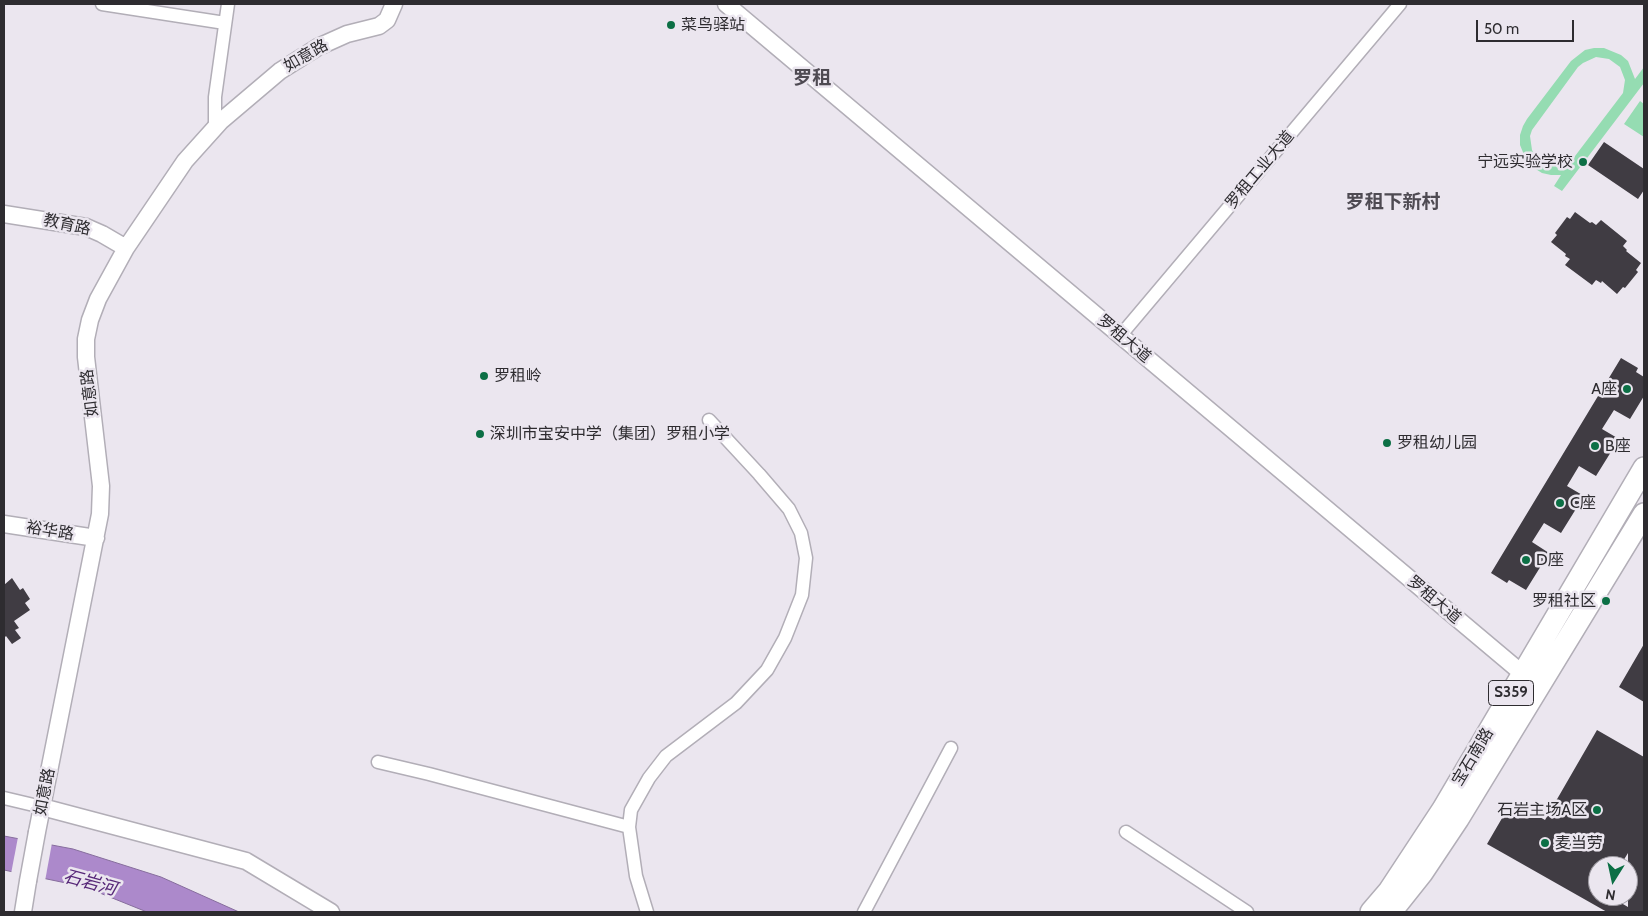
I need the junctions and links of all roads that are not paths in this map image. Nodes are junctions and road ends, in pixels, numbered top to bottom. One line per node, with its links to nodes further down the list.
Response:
1 (102, 4): 6 (street)
2 (228, 4): 6 (street)
3 (394, 4): 7 (street, 如意路)
4 (726, 4): 10 (street, 罗租大道)
5 (1400, 4): 10 (street, 罗租工业大道)
6 (225, 23): 7 (street)
7 (215, 128): 9 (street, 如意路)
8 (4, 214): 9 (street, 教育路)
9 (126, 248): 15 (street, 如意路)
10 (1120, 336): 16 (street, 罗租大道)
11 (709, 420): 21 (street)
12 (1644, 468): 16 (main road, 宝石南路 / S359)
13 (1644, 514): 29 (main road, 宝石南路 / S359)
14 (4, 524): 15 (street, 裕华路)
15 (96, 538): 20 (street, 如意路)
16 (1522, 674): 28 (main road, 宝石南路 / S359)
17 (951, 748): 26 (street)
18 (378, 762): 21 (street)
19 (4, 798): 20 (street)
20 (42, 807): 23 (street, 如意路, bridge); 24 (street)
21 (628, 827): 25 (street)
22 (1126, 832): 27 (street)
23 (23, 912)
24 (331, 912)
25 (647, 912)
26 (864, 912)
27 (1247, 912)
28 (1371, 912)
29 (1391, 912)

